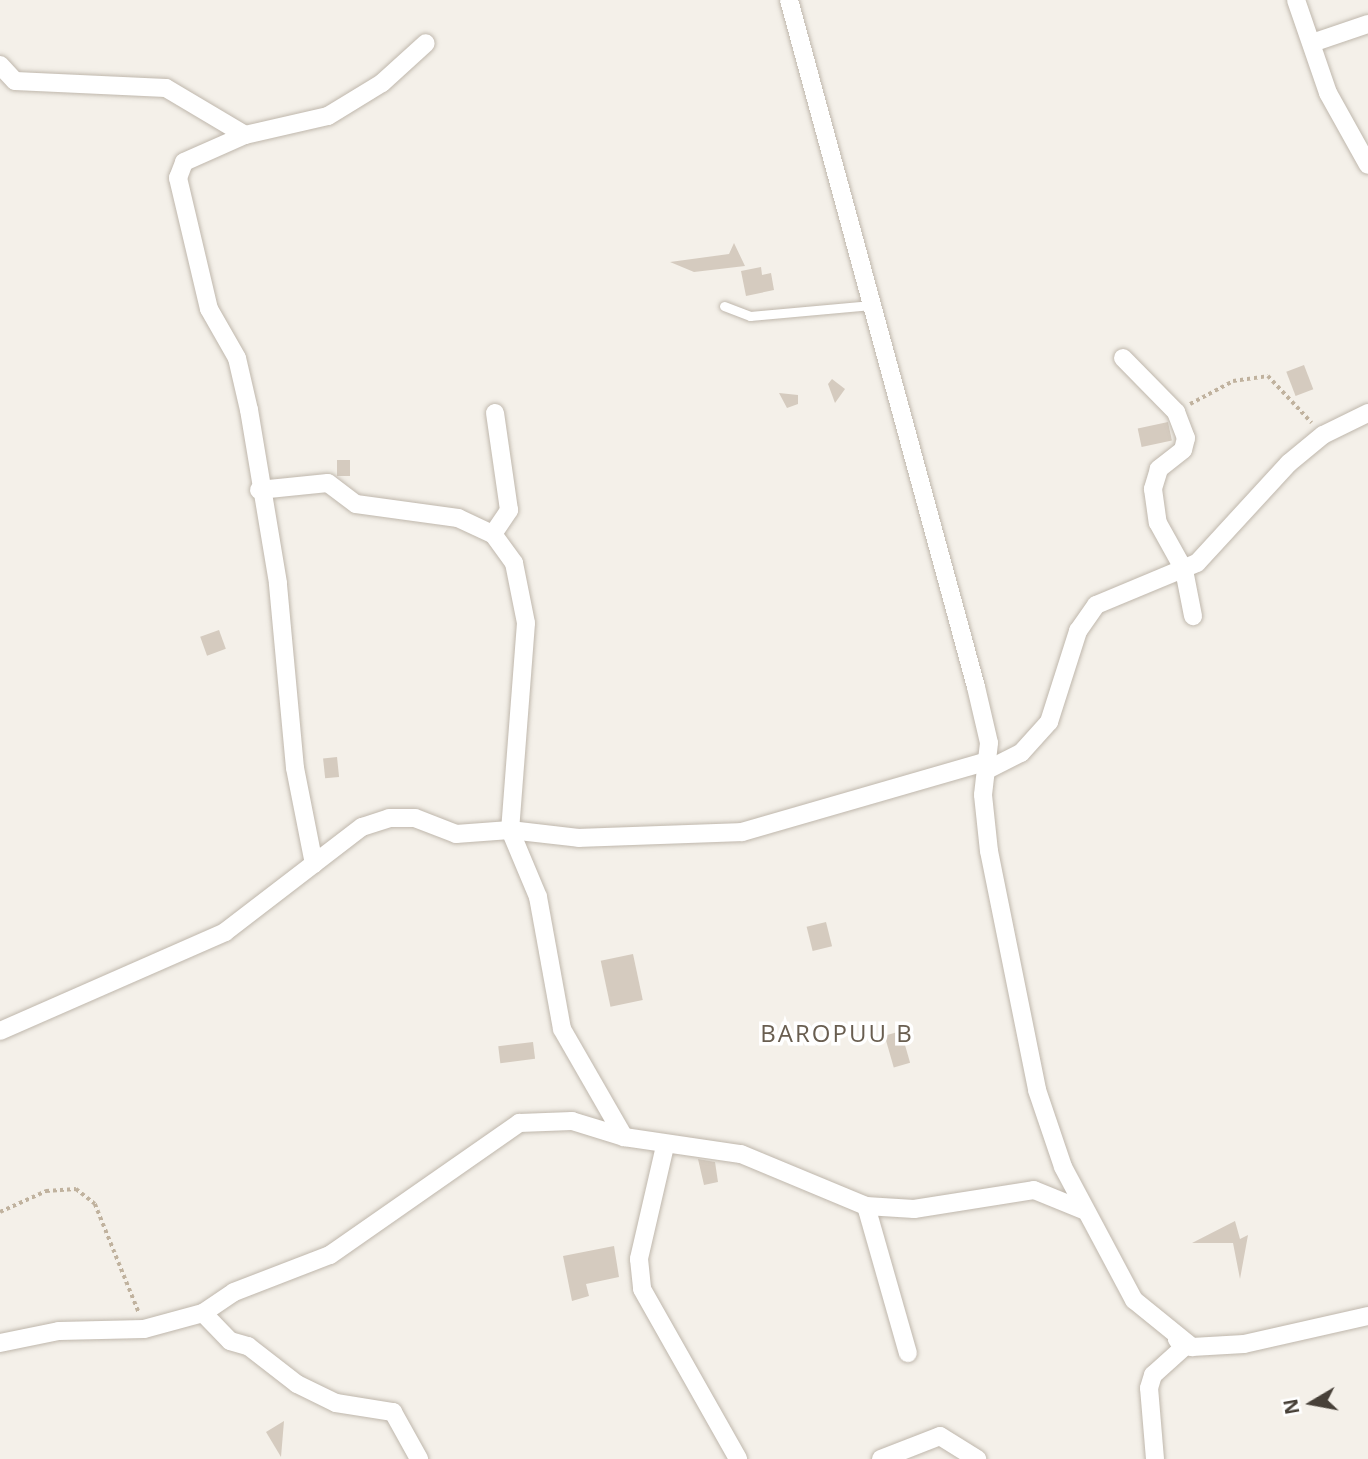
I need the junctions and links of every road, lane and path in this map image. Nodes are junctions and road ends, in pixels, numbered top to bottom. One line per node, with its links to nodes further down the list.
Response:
1 (789, 0): 9 (street)
2 (1296, 0): 5 (street)
3 (1368, 24): 5 (street)
4 (426, 43): 7 (street)
5 (1312, 43): 8 (street)
6 (0, 65): 7 (street)
7 (245, 135): 16 (street)
8 (1368, 165)
9 (872, 305): 10 (lane); 20 (street)
10 (724, 306)
11 (1123, 358): 12 (street)
12 (1176, 412): 15 (path); 18 (street)
13 (495, 413): 17 (street)
14 (1368, 413): 15 (street)
15 (1323, 435): 18 (street)
16 (259, 490): 17 (street); 22 (street)
17 (493, 534): 21 (street)
18 (1184, 570): 19 (street); 20 (street)
19 (1193, 616)
20 (989, 765): 21 (street); 27 (street)
21 (510, 830): 22 (street); 24 (street)
22 (314, 864): 23 (street)
23 (0, 1031)
24 (624, 1137): 25 (street); 29 (street)
25 (665, 1146): 26 (street); 36 (street)
26 (866, 1206): 27 (street); 34 (street)
27 (1083, 1210): 32 (street)
28 (0, 1212): 31 (path)
29 (203, 1313): 31 (street); 35 (street)
30 (1368, 1316): 32 (street)
31 (144, 1329): 33 (street)
32 (1177, 1339): 39 (street)
33 (0, 1343)
34 (908, 1353)
35 (419, 1459)
36 (738, 1459)
37 (881, 1459): 38 (street)
38 (977, 1459)
39 (1154, 1459)

